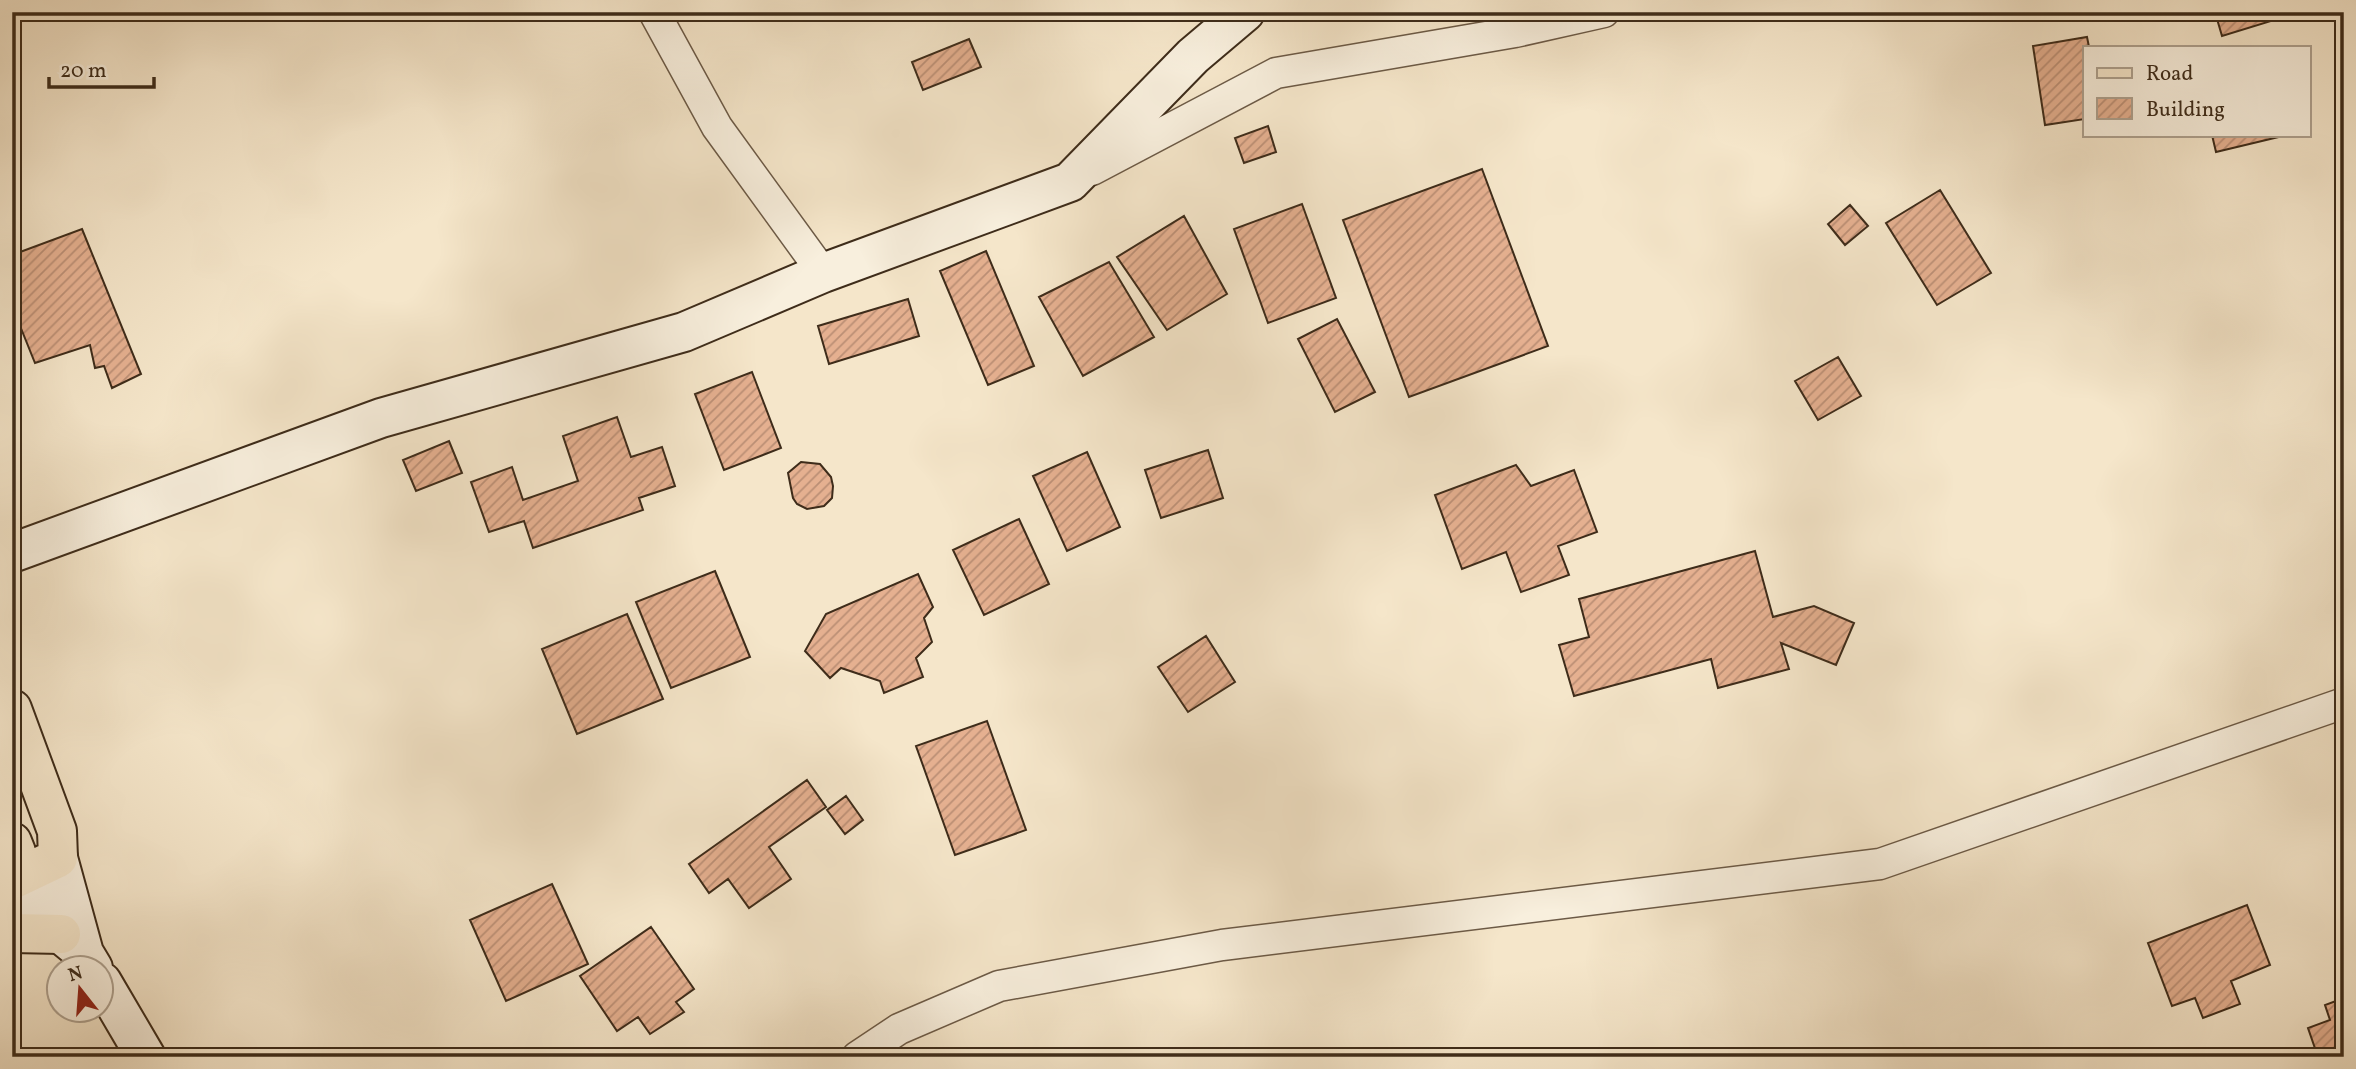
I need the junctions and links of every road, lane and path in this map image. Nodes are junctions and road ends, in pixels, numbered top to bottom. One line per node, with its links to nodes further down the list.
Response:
1 (654, 12): 5 (street)
2 (1245, 12): 4 (street)
3 (1604, 12): 4 (street)
4 (1070, 182): 5 (street)
5 (823, 272): 6 (street)
6 (12, 553)
7 (2344, 703): 17 (street)
8 (12, 709): 9 (main road)
9 (57, 845): 10 (main road); 14 (street)
10 (14, 861): 13 (street)
11 (12, 933): 12 (main road)
12 (71, 954)
13 (81, 954)
14 (84, 954)
15 (116, 1009): 16 (street)
16 (146, 1057)
17 (857, 1057)

